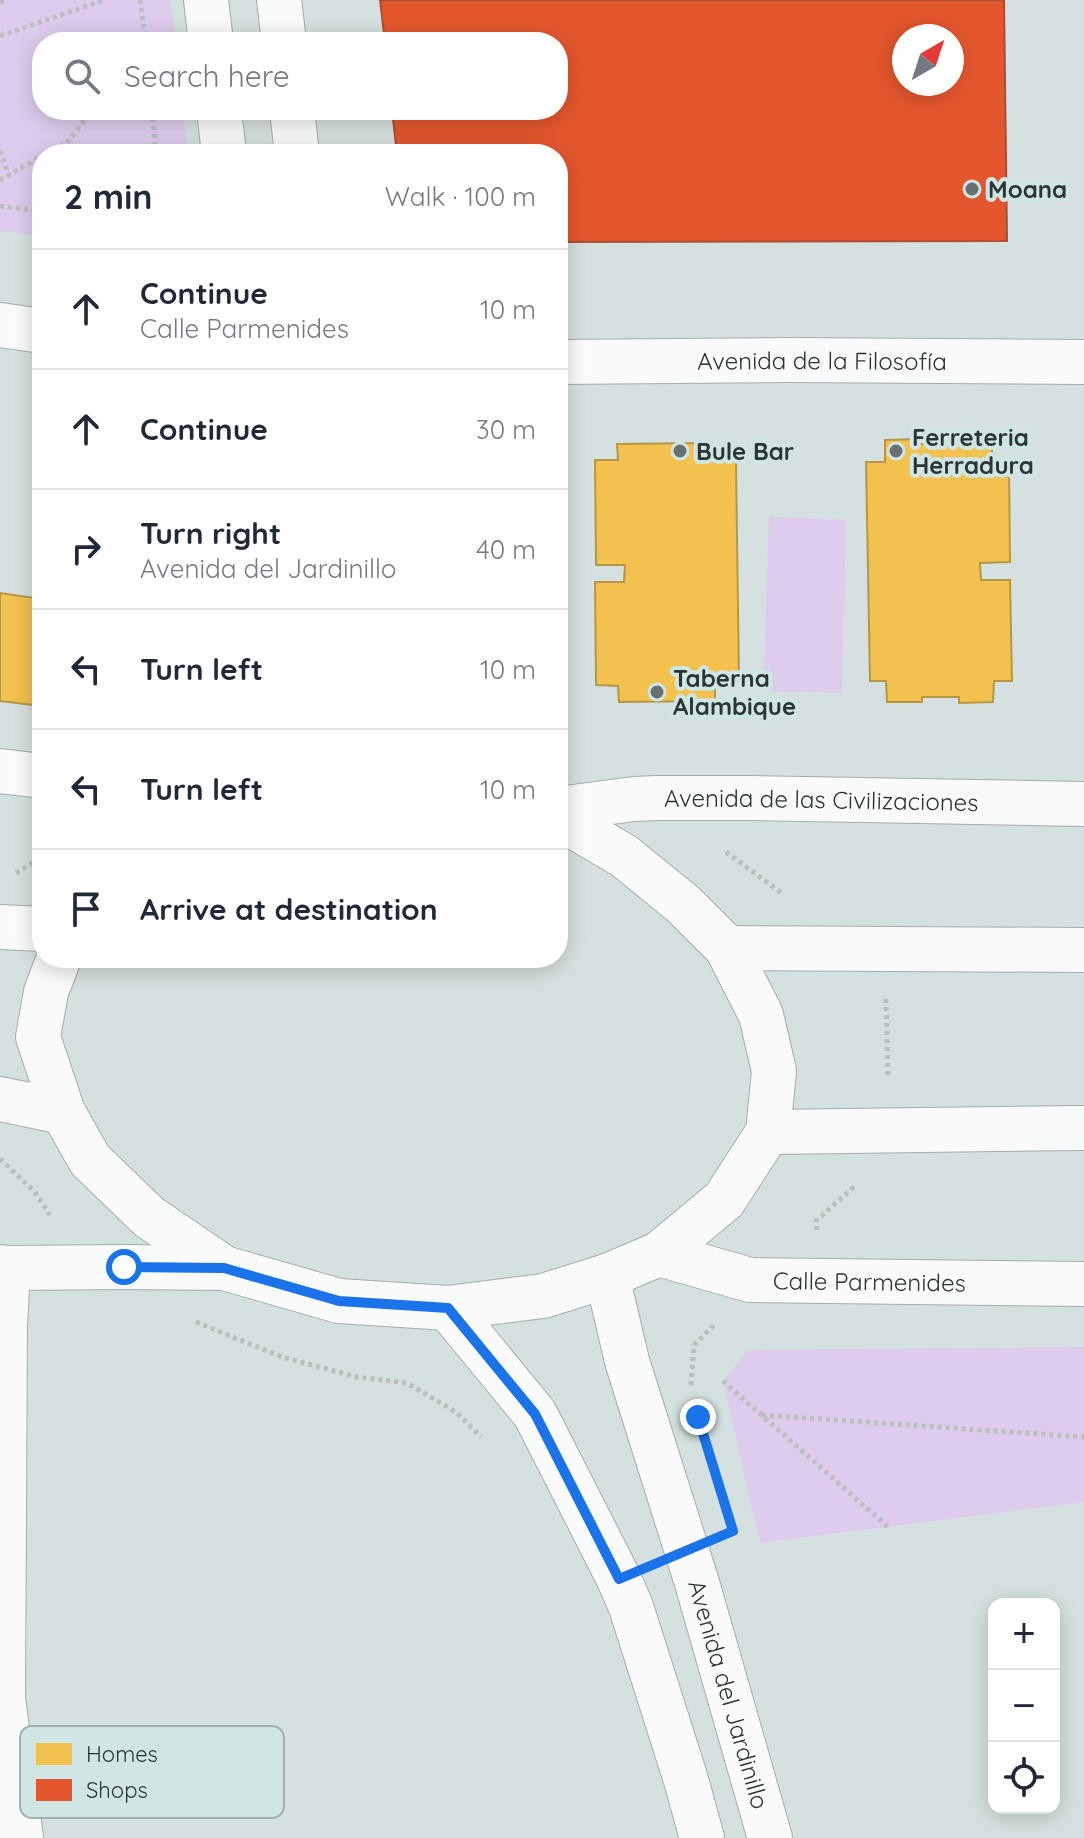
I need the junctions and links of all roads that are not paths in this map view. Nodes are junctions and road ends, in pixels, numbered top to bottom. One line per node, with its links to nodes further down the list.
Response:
1 (206, 0): 3 (street)
2 (279, 0): 4 (street)
3 (210, 32)
4 (283, 32)
5 (220, 120): 7 (street)
6 (293, 120): 8 (street)
7 (223, 144)
8 (296, 144)
9 (0, 325): 10 (street)
10 (32, 330)
11 (568, 362): 12 (street, Avenida de la Filosofía)
12 (1084, 362)
13 (0, 771): 14 (street)
14 (32, 775)
15 (1084, 804): 16 (street, Avenida de las Civilizaciones)
16 (568, 808)
17 (568, 823): 20 (street)
18 (0, 927): 19 (street)
19 (32, 929)
20 (727, 948): 21 (street); 26 (street)
21 (1084, 950)
22 (55, 968): 24 (street)
23 (0, 1099): 24 (street)
24 (63, 1112): 29 (street)
25 (1084, 1128): 26 (street)
26 (768, 1132): 27 (street)
27 (659, 1254): 30 (street); 31 (street, Calle Parmenides)
28 (4, 1268): 29 (street); 33 (street)
29 (224, 1268): 32 (street)
30 (607, 1276): 32 (street); 36 (street, Avenida del Jardinillo)
31 (1084, 1284)
32 (448, 1308): 35 (street)
33 (2, 1698): 34 (street)
34 (21, 1838)
35 (702, 1838)
36 (770, 1838)

